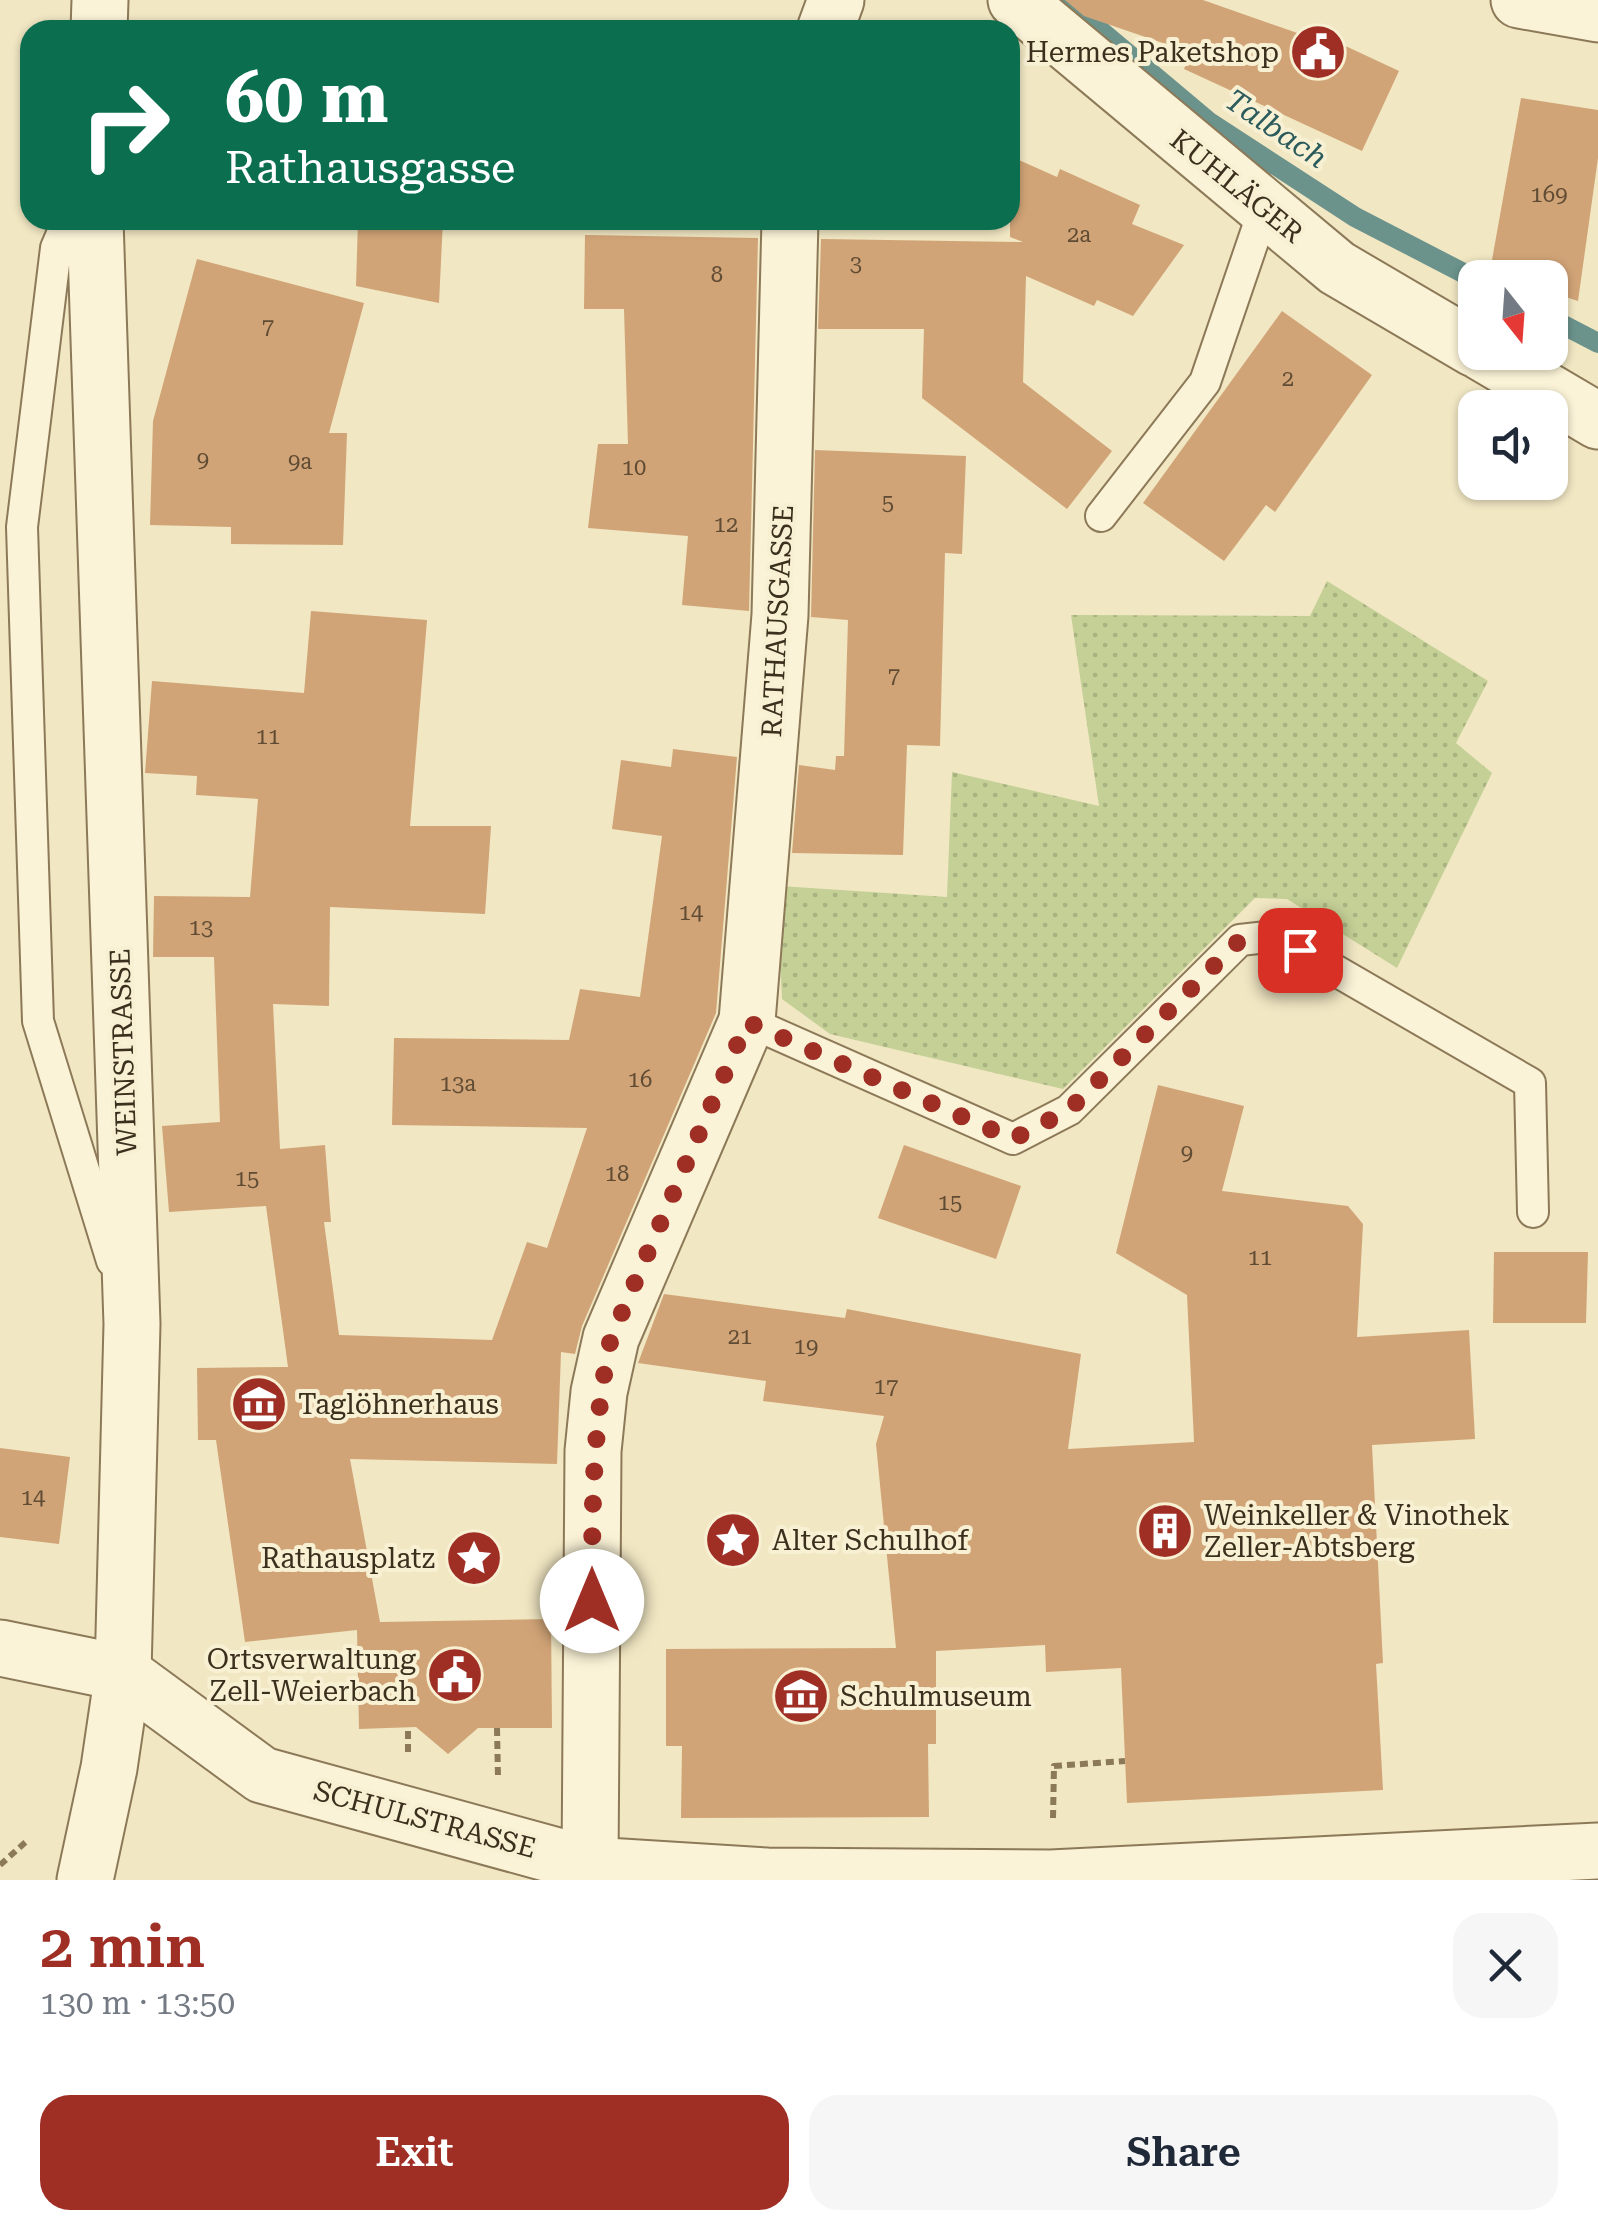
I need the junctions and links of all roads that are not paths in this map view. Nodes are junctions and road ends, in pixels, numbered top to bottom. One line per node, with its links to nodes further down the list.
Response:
1 (1016, 0): 4 (street, KUHLÄGER)
2 (1519, 0): 3 (street)
3 (1598, 14)
4 (1264, 208): 8 (street, KUHLÄGER); 11 (lane)
5 (64, 230): 14 (lane)
6 (95, 230): 14 (street, WEINSTRASSE)
7 (790, 230): 12 (street, RATHAUSGASSE)
8 (1458, 339)
9 (1510, 370): 10 (street, KUHLÄGER)
10 (1598, 422)
11 (1101, 516)
12 (747, 1022): 13 (lane); 18 (street, RATHAUSGASSE)
13 (1533, 1212)
14 (132, 1324): 16 (street, WEINSTRASSE)
15 (0, 1648): 16 (street)
16 (124, 1673): 18 (street, SCHULSTRASSE); 20 (street, WEINSTRASSE)
17 (1598, 1851): 19 (street, SCHULSTRASSE)
18 (590, 1864): 19 (street, SCHULSTRASSE)
19 (1052, 1878)
20 (85, 1880)

